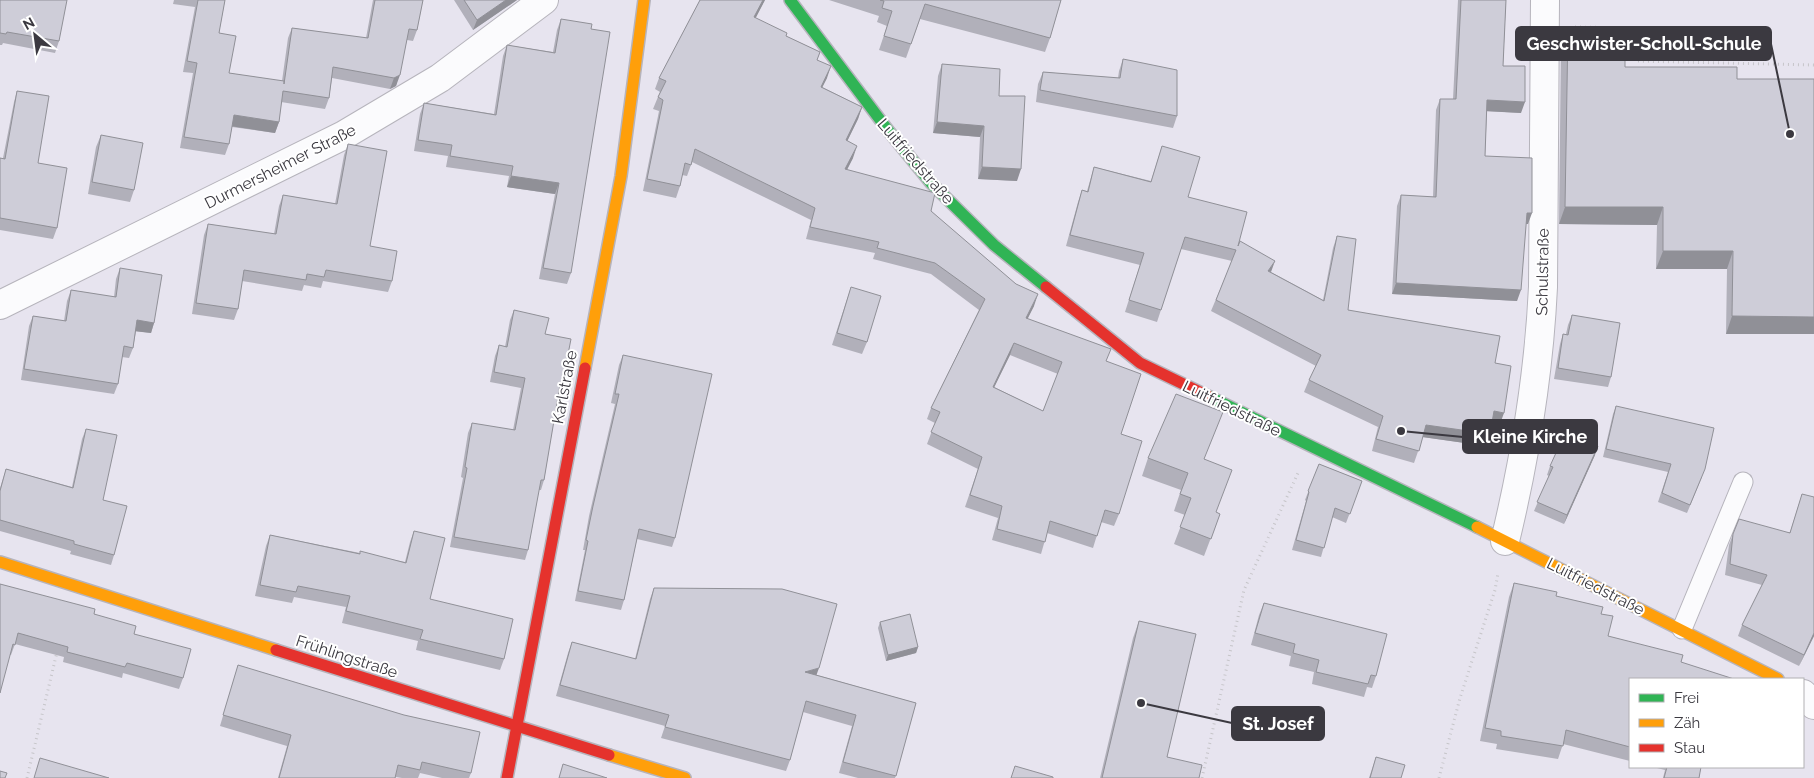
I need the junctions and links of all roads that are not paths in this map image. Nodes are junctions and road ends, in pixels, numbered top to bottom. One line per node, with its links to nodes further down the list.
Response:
1 (544, 0): 5 (street, Durmersheimer Straße)
2 (644, 0): 13 (street, Karlstraße)
3 (790, 0): 7 (street, Luitfriedstraße)
4 (1545, 0): 7 (street, Schulstraße)
5 (0, 305)
6 (1743, 482): 9 (lane)
7 (1506, 541): 9 (street, Luitfriedstraße)
8 (0, 562): 13 (street, Frühlingstraße)
9 (1682, 629): 10 (street, Luitfriedstraße)
10 (1776, 678)
11 (1804, 695): 12 (street)
12 (1814, 705)
13 (516, 727): 14 (street, Karlstraße); 15 (street, Frühlingstraße)
14 (507, 778)
15 (685, 778)

